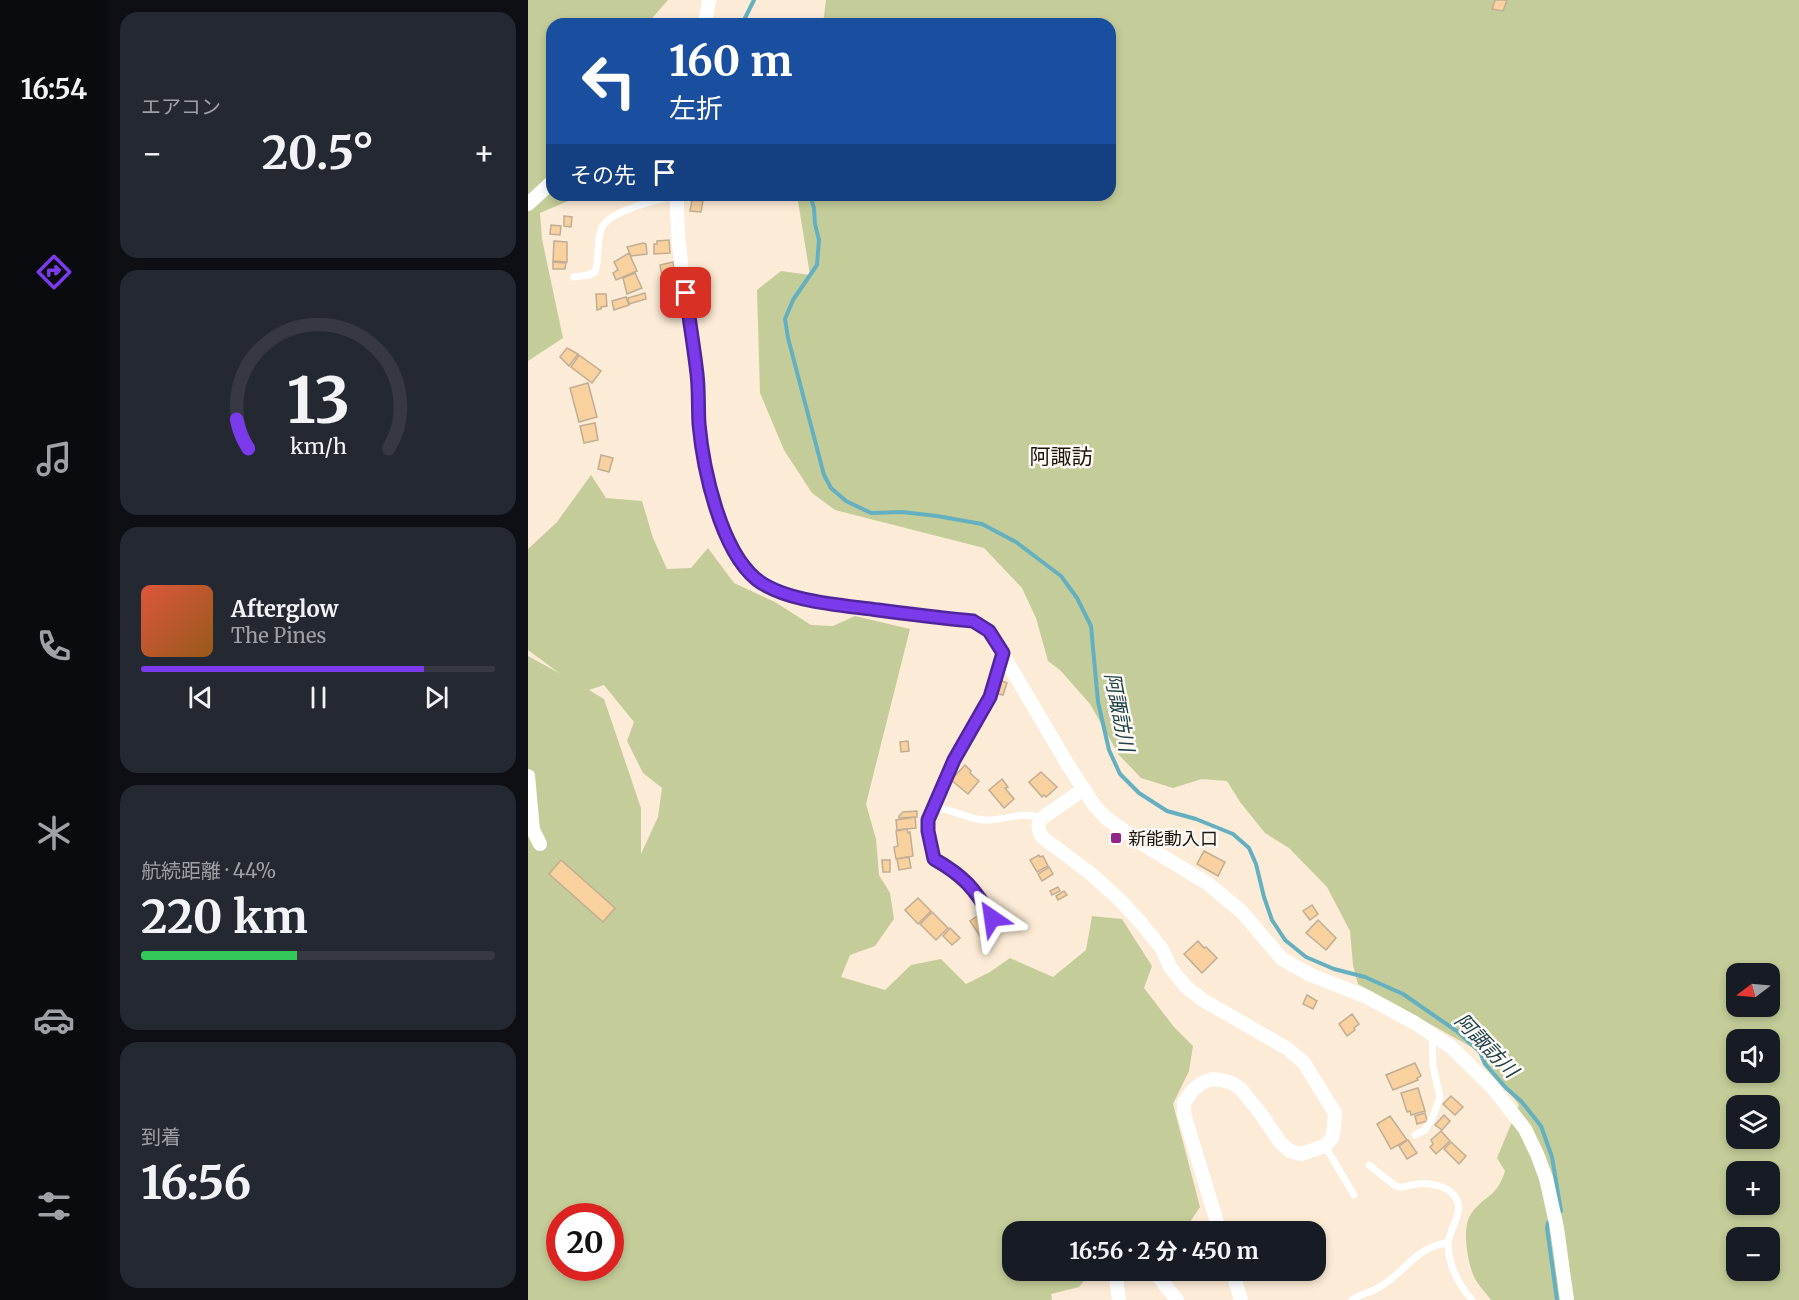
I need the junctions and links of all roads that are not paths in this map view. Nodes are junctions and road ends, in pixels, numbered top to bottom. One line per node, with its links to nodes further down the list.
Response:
1 (709, 0): 2 (street)
2 (706, 18)
3 (546, 188): 6 (street)
4 (657, 201): 7 (lane)
5 (677, 201): 8 (street)
6 (528, 204)
7 (574, 277)
8 (1003, 653): 10 (street); 11 (lane)
9 (528, 776): 13 (street)
10 (1084, 789): 12 (street); 15 (street)
11 (933, 808): 12 (lane); 14 (lane)
12 (1042, 818): 17 (street)
13 (540, 844)
14 (992, 918)
15 (1432, 1035): 16 (lane); 30 (street)
16 (1415, 1135)
17 (1325, 1146): 19 (lane); 20 (street)
18 (1369, 1165): 21 (lane)
19 (1354, 1195)
20 (1217, 1221)
21 (1448, 1243): 28 (lane); 29 (lane)
22 (1116, 1281): 25 (street)
23 (1162, 1281): 26 (street)
24 (1235, 1281): 27 (street)
25 (1119, 1300)
26 (1177, 1300)
27 (1241, 1300)
28 (1352, 1300)
29 (1472, 1300)
30 (1568, 1300)

